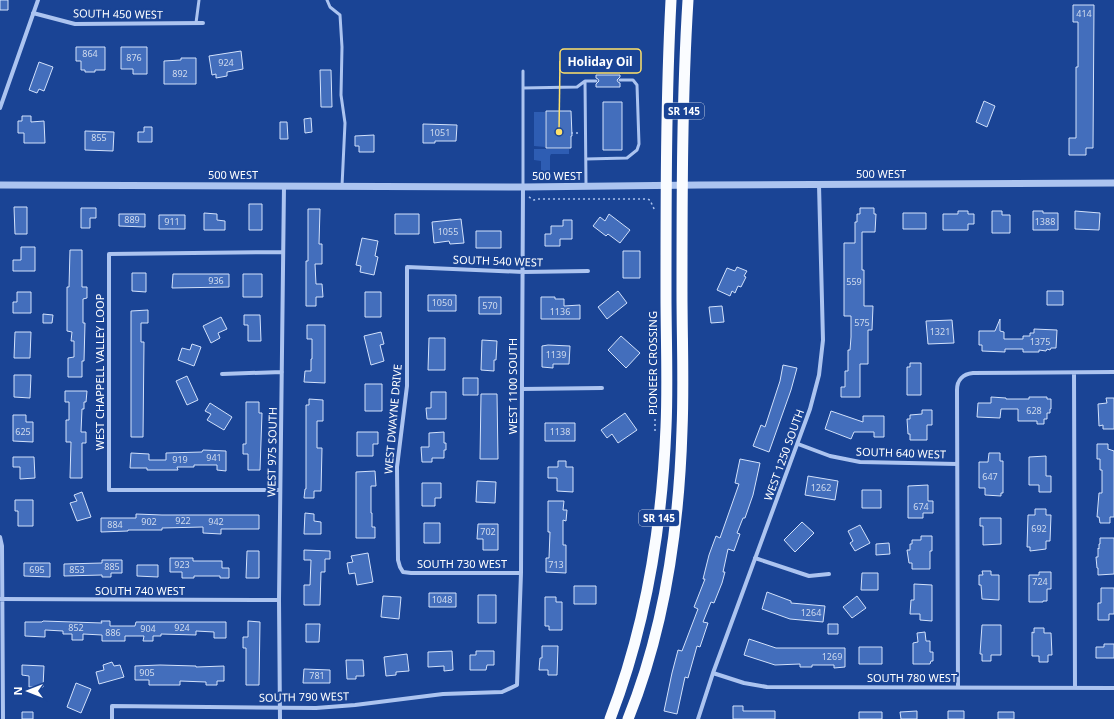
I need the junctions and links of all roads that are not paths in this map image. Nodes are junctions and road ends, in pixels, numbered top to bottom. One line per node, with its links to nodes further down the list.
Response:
1 (38, 0): 6 (street)
2 (199, 0): 8 (lane)
3 (327, 0): 21 (lane)
4 (671, 0): 22 (highway, PIONEER CROSSING / SR 145)
5 (688, 0): 18 (highway, SR 145)
6 (33, 13): 8 (street, SOUTH 450 WEST); 14 (street)
7 (203, 23): 8 (street, SOUTH 450 WEST)
8 (196, 24)
9 (523, 71): 13 (lane, WEST 1100 SOUTH)
10 (596, 80): 12 (lane)
11 (620, 80): 15 (lane)
12 (585, 81): 13 (lane); 15 (lane)
13 (523, 88): 23 (lane, WEST 1100 SOUTH)
14 (0, 108)
15 (586, 159): 24 (lane)
16 (1114, 183): 19 (street, 500 WEST)
17 (0, 185): 20 (street, 500 WEST)
18 (682, 185): 19 (street, 500 WEST); 22 (street, 500 WEST); 55 (highway, SR 145)
19 (819, 185): 35 (street, WEST 1250 SOUTH)
20 (284, 186): 21 (street, 500 WEST); 25 (street, WEST 975 SOUTH)
21 (342, 186): 23 (street, 500 WEST)
22 (666, 186): 24 (street, 500 WEST); 54 (highway, PIONEER CROSSING / SR 145)
23 (523, 187): 24 (street, 500 WEST); 28 (street, WEST 1100 SOUTH)
24 (586, 187)
25 (283, 252): 29 (street, WEST 975 SOUTH); 37 (street, WEST CHAPPELL VALLEY LOOP)
26 (407, 266): 28 (street, SOUTH 540 WEST); 40 (street, WEST DWAYNE DRIVE)
27 (588, 271): 28 (street, SOUTH 540 WEST)
28 (523, 272): 34 (street, WEST 1100 SOUTH)
29 (282, 372): 32 (street); 37 (street, WEST 975 SOUTH)
30 (1114, 372): 31 (street)
31 (1074, 373): 36 (street); 48 (street)
32 (222, 374)
33 (602, 388): 34 (street)
34 (522, 389): 41 (street, WEST 1100 SOUTH)
35 (798, 444): 36 (street, SOUTH 640 WEST); 39 (street, WEST 1250 SOUTH)
36 (957, 464): 47 (street)
37 (280, 490): 44 (street, WEST 975 SOUTH)
38 (0, 537): 43 (street)
39 (755, 558): 42 (street); 45 (street, WEST 1250 SOUTH)
40 (403, 572): 41 (street, SOUTH 730 WEST)
41 (521, 573): 46 (street, WEST 1100 SOUTH)
42 (829, 574)
43 (1, 599): 44 (street, SOUTH 740 WEST); 51 (street)
44 (279, 600): 50 (street, WEST 975 SOUTH)
45 (713, 673): 47 (street, SOUTH 780 WEST); 56 (street, WEST 1250 SOUTH)
46 (517, 685): 50 (street, SOUTH 790 WEST)
47 (958, 687): 48 (street, SOUTH 780 WEST)
48 (1075, 687): 49 (street, SOUTH 780 WEST)
49 (1114, 688)
50 (280, 708): 52 (street, SOUTH 790 WEST); 53 (street, WEST 975 SOUTH)
51 (3, 719)
52 (112, 719)
53 (280, 719)
54 (610, 719)
55 (628, 719)
56 (698, 719)

